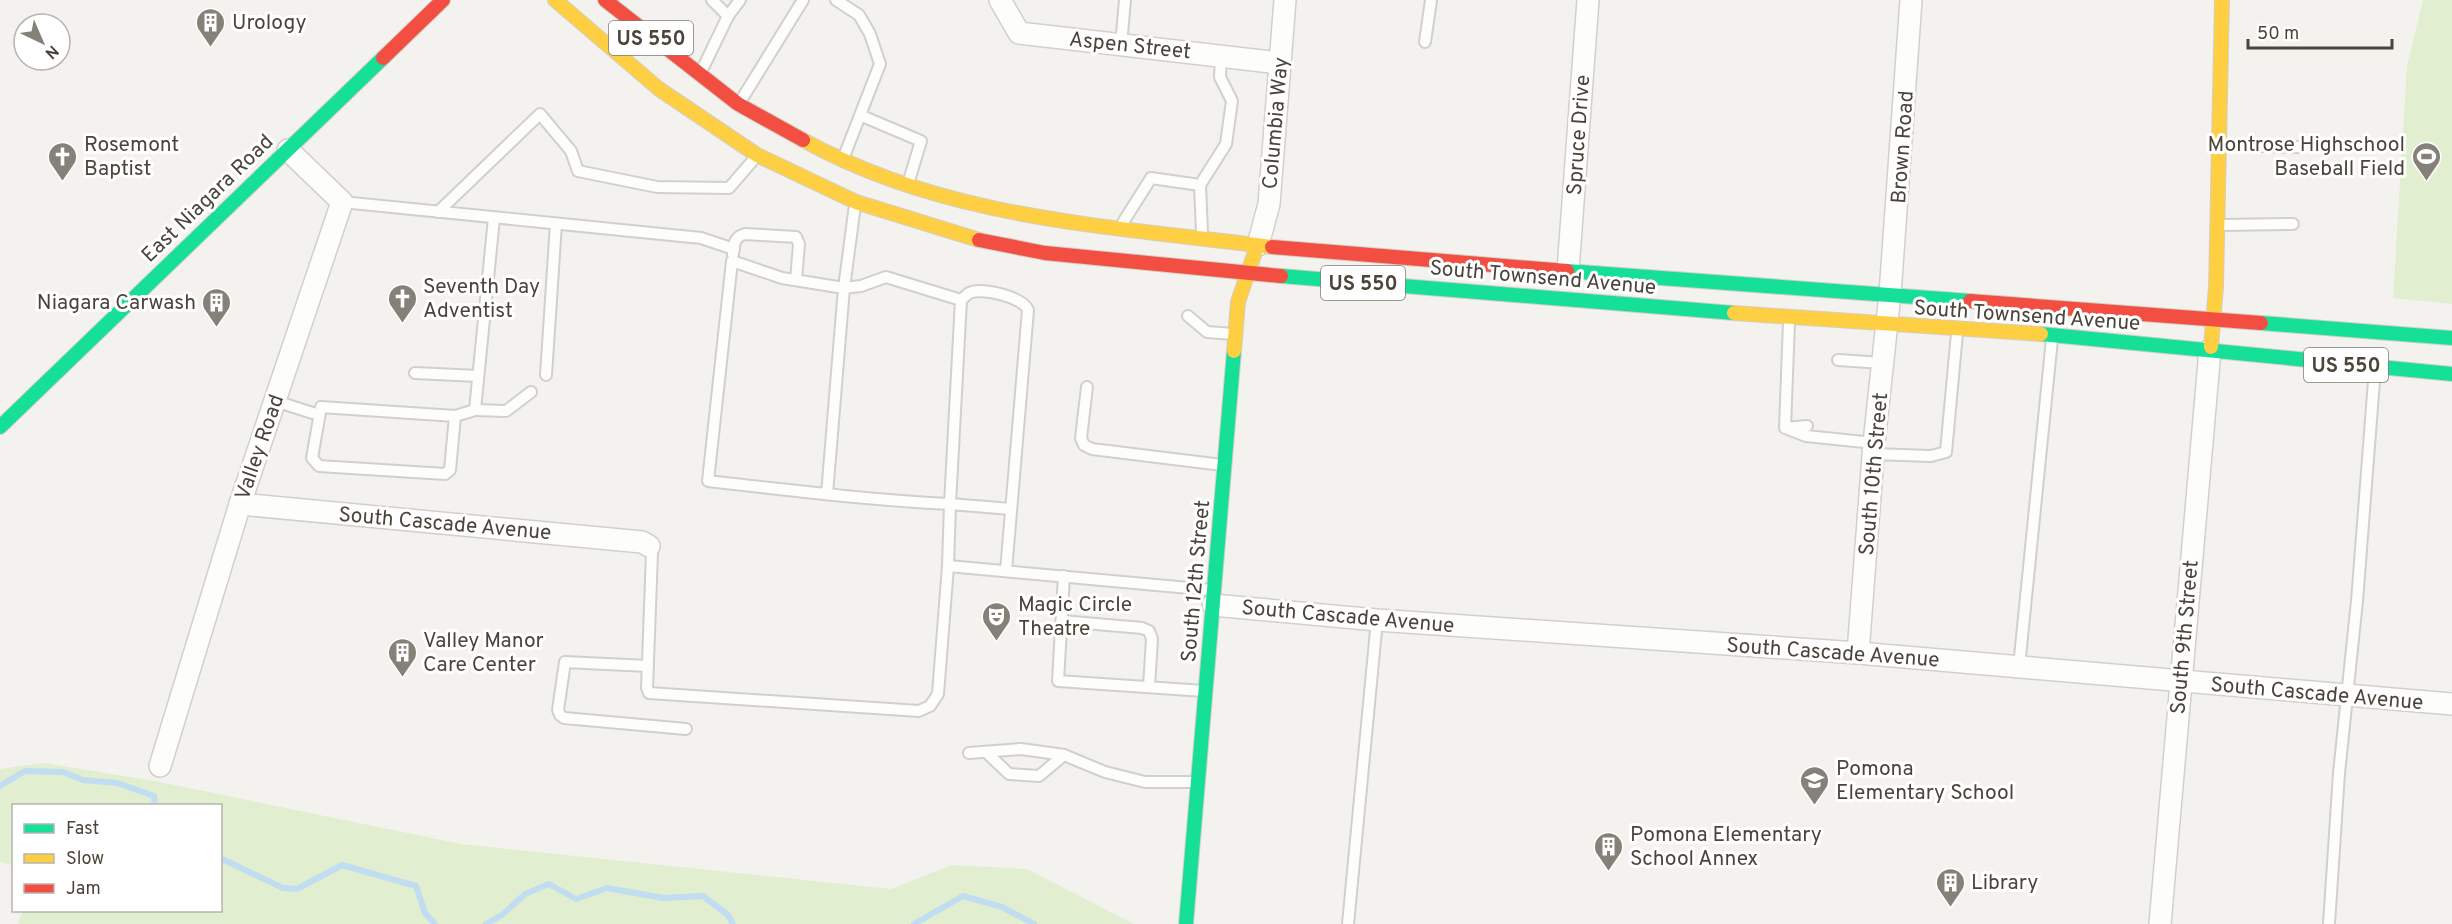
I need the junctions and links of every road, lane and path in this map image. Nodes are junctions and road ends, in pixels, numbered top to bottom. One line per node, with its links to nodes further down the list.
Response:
1 (444, 0): 25 (main road, East Niagara Road)
2 (555, 0): 26 (main road, South Townsend Avenue / US 550)
3 (712, 0): 15 (lane)
4 (740, 0): 15 (lane)
5 (803, 0): 21 (lane)
6 (836, 0): 22 (lane)
7 (1000, 0): 17 (street, Aspen Street)
8 (1125, 0): 17 (lane)
9 (1285, 0): 19 (street, Columbia Way)
10 (1431, 0): 16 (lane)
11 (1588, 0): 42 (street, Spruce Drive)
12 (1911, 0): 46 (street, Brown Road)
13 (2222, 0): 23 (main road)
14 (610, 2): 20 (main road, South Townsend Avenue / US 550)
15 (728, 16): 20 (lane)
16 (1425, 42)
17 (1121, 45): 18 (street, Aspen Street)
18 (1221, 54): 19 (street, Aspen Street); 28 (lane)
19 (1280, 63): 39 (street, Columbia Way)
20 (699, 75): 21 (main road, South Townsend Avenue / US 550)
21 (738, 104): 27 (main road, South Townsend Avenue / US 550)
22 (862, 116): 27 (lane); 29 (lane)
23 (2220, 145): 24 (lane); 36 (main road)
24 (2299, 147)
25 (288, 150): 30 (street); 71 (main road, East Niagara Road)
26 (757, 155): 31 (main road, South Townsend Avenue / US 550); 32 (lane)
27 (842, 162): 29 (main road, South Townsend Avenue / US 550)
28 (1200, 185): 37 (lane); 38 (lane)
29 (908, 187): 37 (main road, South Townsend Avenue / US 550)
30 (342, 202): 32 (lane); 66 (street, Valley Road)
31 (856, 202): 43 (main road, South Townsend Avenue / US 550); 45 (lane)
32 (438, 212): 33 (lane)
33 (494, 218): 34 (lane); 63 (lane)
34 (556, 224): 40 (lane); 62 (lane)
35 (2293, 224): 36 (lane)
36 (2217, 225): 50 (main road)
37 (1119, 228): 38 (main road, South Townsend Avenue / US 550)
38 (1202, 237): 39 (main road, South Townsend Avenue / US 550)
39 (1258, 245): 42 (main road, South Townsend Avenue / US 550); 43 (main road, South 12th Street)
40 (734, 249): 41 (lane); 44 (lane)
41 (732, 261): 44 (lane); 75 (lane)
42 (1568, 270): 46 (main road, South Townsend Avenue / US 550)
43 (1248, 273): 49 (main road, South Townsend Avenue / US 550); 54 (main road, South 12th Street)
44 (796, 280): 45 (lane)
45 (844, 288): 47 (lane); 75 (lane)
46 (1890, 294): 51 (main road, South Townsend Avenue / US 550); 52 (street, South 10th Street)
47 (961, 300): 77 (lane); 78 (lane)
48 (1188, 316): 54 (lane)
49 (1789, 318): 52 (main road, South Townsend Avenue / US 550); 72 (lane)
50 (2213, 321): 51 (main road, South Townsend Avenue / US 550); 55 (main road, South Townsend Avenue / US 550); 56 (main road)
51 (2054, 322): 53 (main road, South Townsend Avenue / US 550); 56 (main road, South Townsend Avenue / US 550); 88 (lane)
52 (1887, 326): 53 (main road, South Townsend Avenue / US 550); 58 (street, South 10th Street)
53 (1958, 330): 73 (lane)
54 (1236, 334): 74 (main road, South 12th Street)
55 (2452, 338)
56 (2210, 350): 59 (main road, South Townsend Avenue / US 550); 89 (street, South 9th Street)
57 (1838, 360): 58 (lane)
58 (1883, 363): 73 (street, South 10th Street)
59 (2375, 368): 61 (main road, South Townsend Avenue / US 550); 92 (lane)
60 (415, 373): 63 (lane)
61 (2452, 374)
62 (546, 375)
63 (478, 376): 67 (lane)
64 (1087, 387): 74 (lane)
65 (531, 392): 67 (lane)
66 (275, 400): 68 (lane); 76 (street, Valley Road)
67 (475, 410): 69 (lane)
68 (319, 415): 69 (lane); 69 (lane)
69 (455, 416)
70 (1807, 426): 72 (lane)
71 (0, 427)
72 (1785, 428): 73 (lane)
73 (1873, 449): 86 (street, South 10th Street)
74 (1226, 465): 83 (main road, South 12th Street)
75 (827, 494): 77 (lane)
76 (240, 504): 79 (street, South Cascade Avenue); 98 (street, Valley Road)
77 (950, 504): 78 (lane); 80 (lane)
78 (1011, 509): 81 (lane)
79 (649, 546): 87 (lane)
80 (948, 566): 81 (lane); 87 (lane)
81 (1006, 571): 82 (lane)
82 (1064, 576): 83 (lane); 85 (lane)
83 (1214, 597): 84 (street, South Cascade Avenue); 91 (main road, South 12th Street)
84 (1377, 620): 86 (street, South Cascade Avenue); 101 (lane)
85 (1062, 621): 90 (lane); 90 (lane)
86 (1858, 653): 88 (street, South Cascade Avenue)
87 (648, 666): 94 (lane)
88 (2019, 667): 89 (street, South Cascade Avenue)
89 (2180, 681): 92 (street, South Cascade Avenue); 102 (street, South 9th Street)
90 (1149, 687): 91 (lane)
91 (1207, 692): 99 (main road, South 12th Street)
92 (2347, 696): 93 (street, South Cascade Avenue); 103 (lane)
93 (2452, 704)
94 (686, 729)
95 (986, 752): 96 (lane); 97 (lane); 97 (lane)
96 (969, 753)
97 (1064, 755): 99 (lane)
98 (160, 766)
99 (1199, 782): 100 (main road, South 12th Street)
100 (1186, 924)
101 (1348, 924)
102 (2160, 924)
103 (2329, 924)

